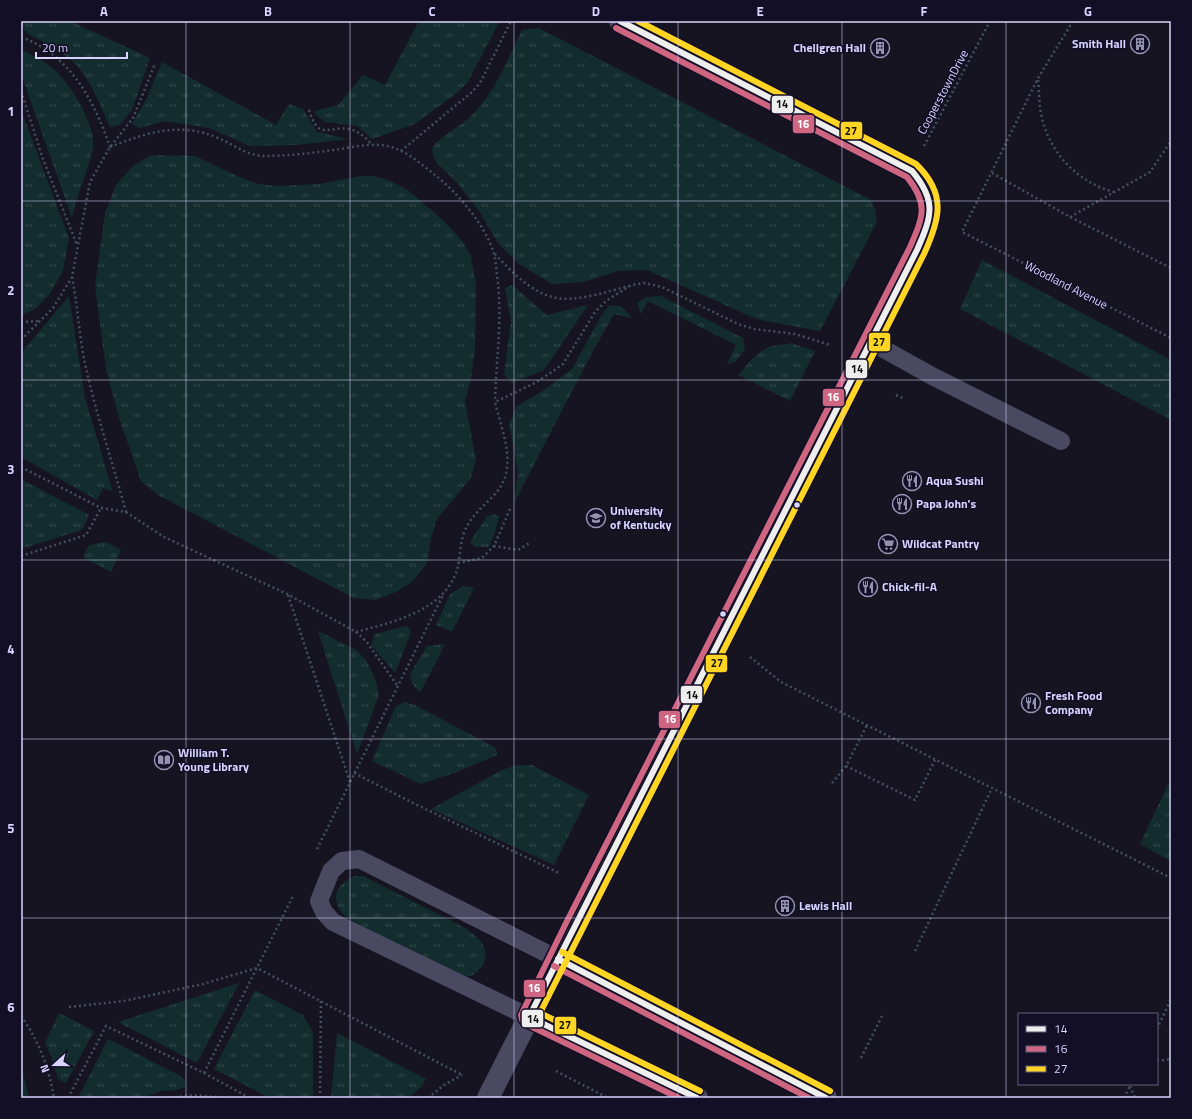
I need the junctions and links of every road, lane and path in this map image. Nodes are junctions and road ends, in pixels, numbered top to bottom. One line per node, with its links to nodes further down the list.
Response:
1 (511, 21): 13 (path)
2 (620, 21): 14 (street)
3 (990, 21): 14 (path, CooperstownDrive)
4 (1073, 21): 7 (path)
5 (22, 36): 12 (path)
6 (155, 64): 12 (path)
7 (1038, 78): 15 (path); 16 (path)
8 (21, 91): 18 (path)
9 (309, 110): 11 (path)
10 (1171, 141): 16 (path)
11 (372, 146): 12 (path); 13 (path)
12 (110, 147): 18 (path)
13 (401, 151): 19 (path)
14 (912, 171): 27 (street)
15 (992, 173): 17 (path); 25 (path, Woodland Avenue)
16 (1114, 192): 17 (path)
17 (1070, 217): 20 (path)
18 (78, 246): 21 (path)
19 (494, 254): 22 (path); 31 (path)
20 (1171, 268)
21 (72, 277): 23 (path); 36 (path)
22 (632, 285): 28 (path); 31 (path)
23 (41, 321): 24 (path); 26 (path)
24 (21, 322)
25 (1171, 338)
26 (21, 340)
27 (871, 342): 32 (lane); 58 (street)
28 (830, 345)
29 (896, 395): 30 (path)
30 (905, 399)
31 (495, 402): 40 (path)
32 (1061, 441)
33 (21, 467): 34 (path)
34 (101, 508): 36 (path); 39 (path)
35 (510, 509): 38 (path)
36 (126, 512): 41 (path)
37 (531, 542): 38 (path)
38 (494, 546): 40 (path)
39 (21, 556)
40 (458, 563): 42 (path)
41 (287, 594): 43 (path); 50 (path)
42 (443, 595): 43 (path); 45 (path)
43 (356, 632): 45 (path)
44 (750, 658): 46 (path)
45 (398, 686): 49 (path)
46 (867, 725): 47 (path); 48 (path)
47 (935, 760): 48 (path); 52 (path)
48 (846, 766): 51 (path)
49 (354, 773): 50 (path); 54 (path)
50 (350, 782): 53 (path)
51 (832, 783)
52 (992, 788): 55 (path); 57 (path)
53 (315, 853)
54 (559, 873)
55 (1171, 878)
56 (294, 894): 59 (path)
57 (915, 951)
58 (558, 959): 65 (street); 65 (lane); 83 (street)
59 (257, 968): 61 (path); 62 (path); 71 (path)
60 (1171, 999): 66 (path)
61 (321, 1001): 78 (path); 79 (path)
62 (69, 1007)
63 (21, 1016): 73 (path)
64 (882, 1016): 67 (path)
65 (529, 1018): 80 (street); 82 (street)
66 (1158, 1027)
67 (861, 1058)
68 (1171, 1059): 69 (path)
69 (1158, 1062)
70 (556, 1071): 81 (path)
71 (204, 1073): 74 (path); 77 (path)
72 (1130, 1085): 84 (path); 85 (path)
73 (54, 1098)
74 (68, 1098)
75 (170, 1098): 76 (path)
76 (228, 1098)
77 (250, 1098)
78 (320, 1098)
79 (428, 1098)
80 (488, 1098)
81 (608, 1098)
82 (697, 1098)
83 (826, 1098)
84 (1124, 1098)
85 (1135, 1098)

